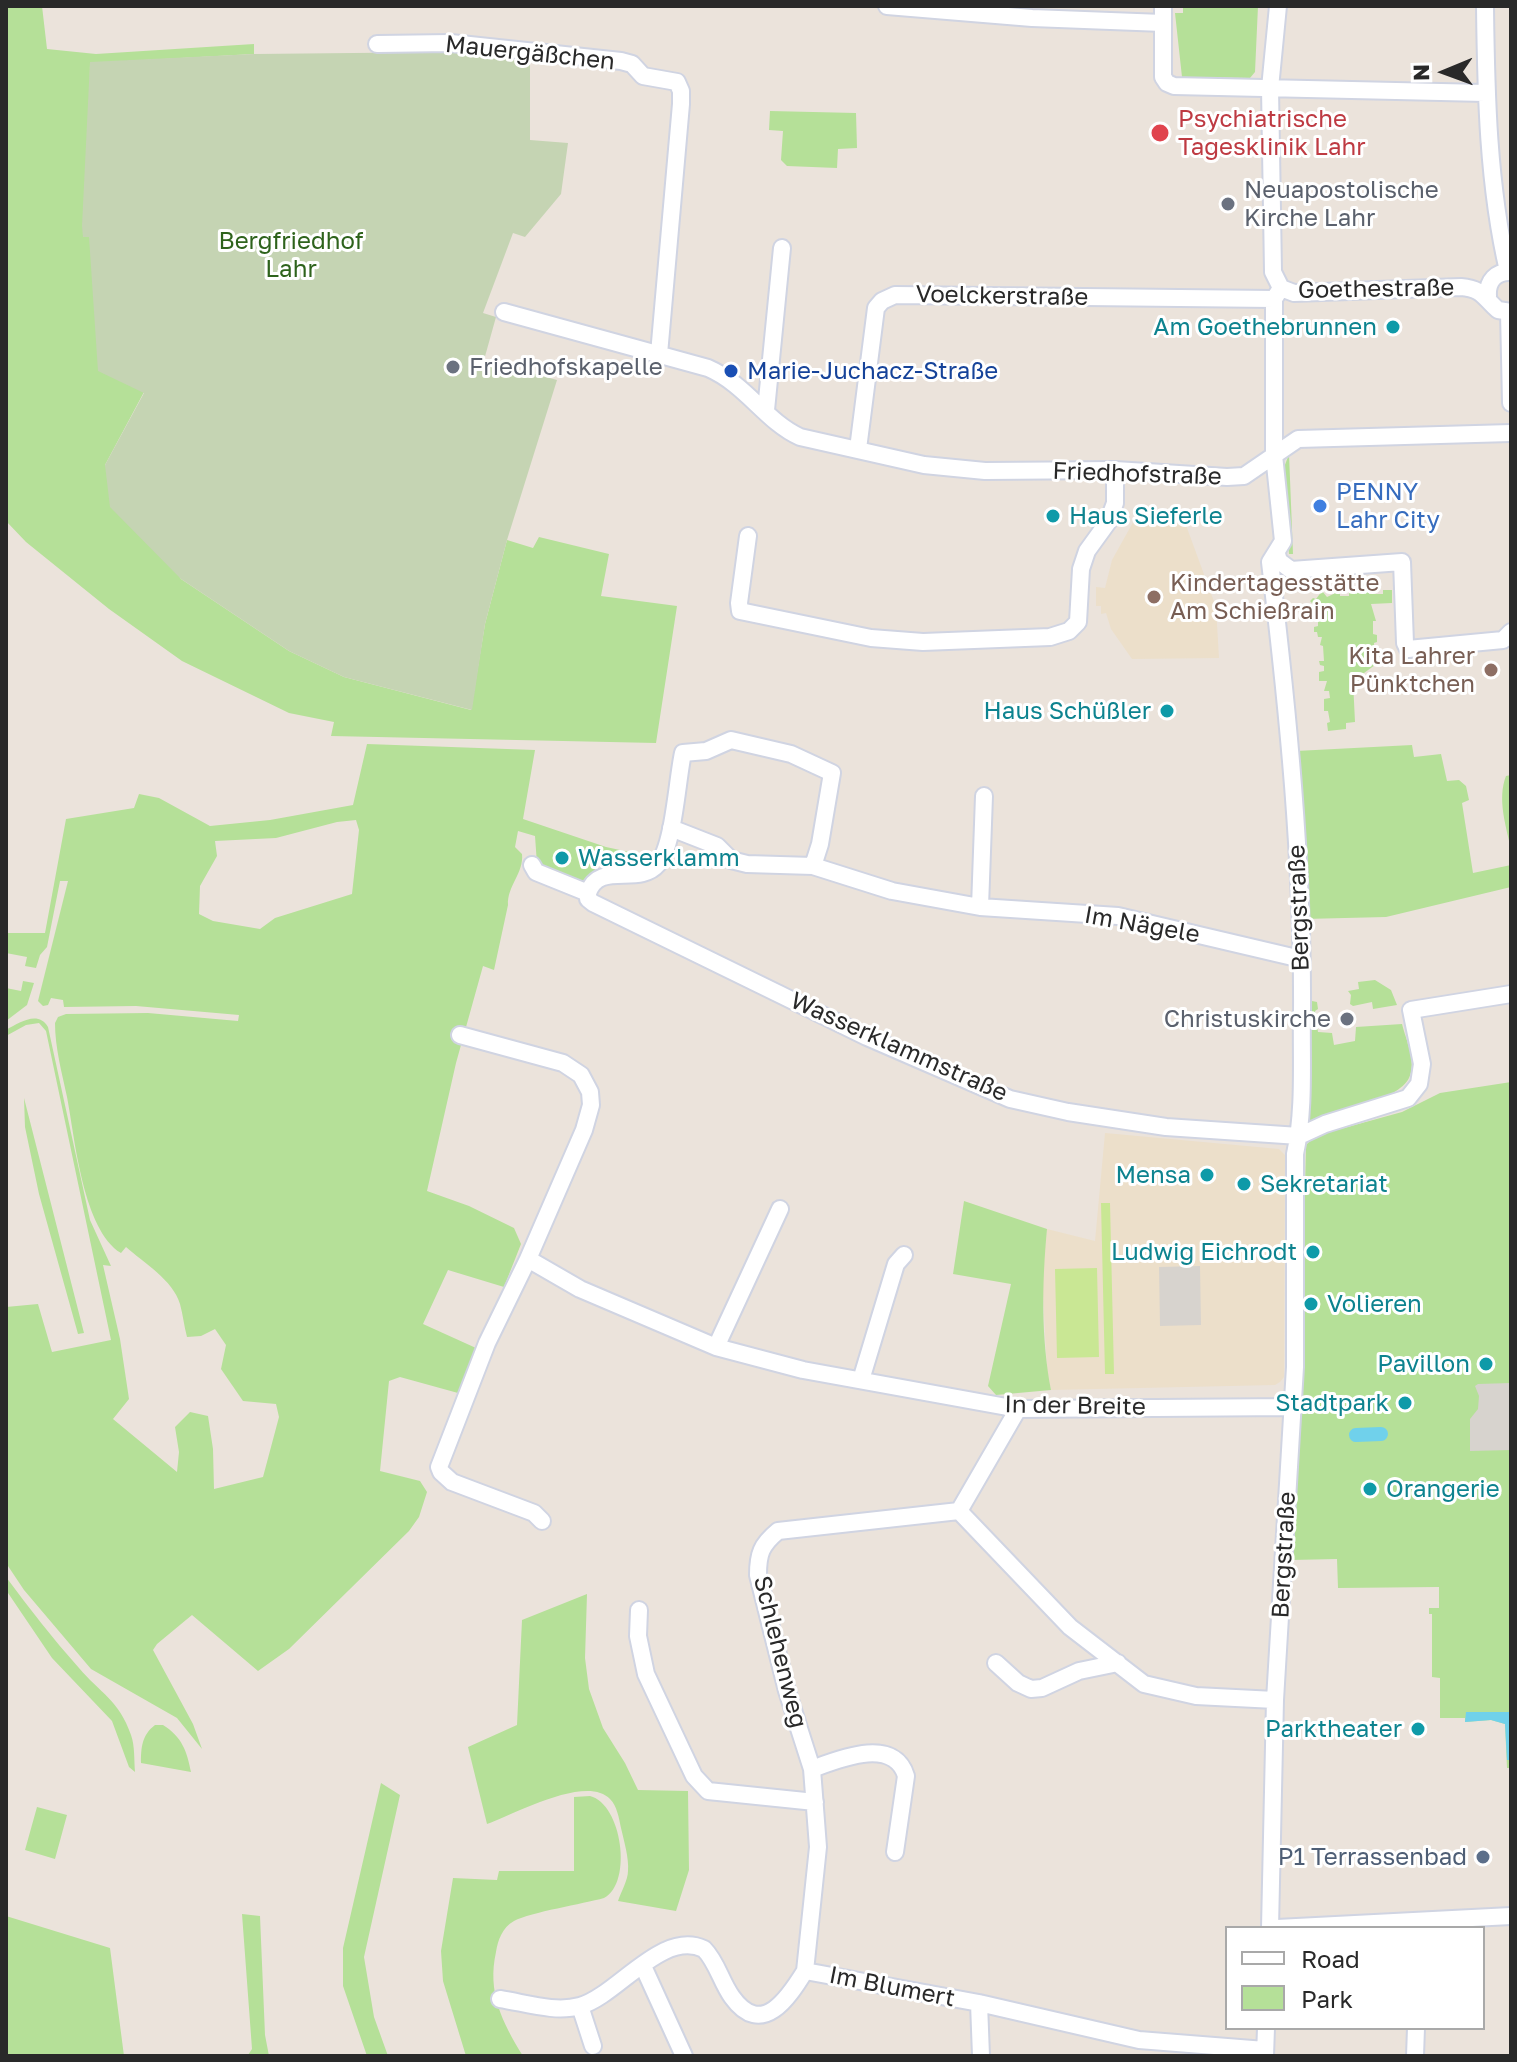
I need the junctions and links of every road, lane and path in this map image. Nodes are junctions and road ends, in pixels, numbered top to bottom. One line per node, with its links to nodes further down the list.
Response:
1 (887, 6): 4 (street)
2 (1278, 6): 6 (street, Bergstraße)
3 (1485, 6): 7 (street)
4 (1163, 14): 6 (street)
5 (377, 44): 14 (street, Mauergäßchen)
6 (1270, 88): 7 (street); 11 (street, Bergstraße)
7 (1485, 93): 9 (street)
8 (782, 248): 16 (street)
9 (1509, 272): 10 (street, Goethestraße)
10 (1489, 290): 11 (street, Goethestraße); 13 (street, Goethestraße)
11 (1278, 293): 18 (street, Voelckerstraße); 19 (street, Bergstraße)
12 (504, 312): 14 (street, Friedhofstraße)
13 (1510, 312): 15 (street)
14 (659, 354): 16 (street, Friedhofstraße)
15 (1511, 403)
16 (766, 410): 18 (street, Friedhofstraße)
17 (1511, 433): 19 (street, Friedhofstraße)
18 (858, 449): 20 (street, Friedhofstraße)
19 (1274, 455): 20 (street, Friedhofstraße); 22 (street, Bergstraße)
20 (1115, 470): 21 (street)
21 (748, 536)
22 (1277, 554): 23 (street); 30 (street, Bergstraße)
23 (1511, 632)
24 (984, 796): 29 (street)
25 (671, 828): 27 (street, Im Nägele); 27 (street); 28 (street)
26 (532, 865): 28 (street, Wasserklammstraße)
27 (813, 866): 29 (street, Im Nägele)
28 (588, 893): 33 (street, Wasserklammstraße)
29 (980, 907): 30 (street, Im Nägele)
30 (1301, 959): 33 (street, Bergstraße)
31 (1511, 994): 33 (street)
32 (460, 1035): 36 (street)
33 (1299, 1136): 39 (street, Bergstraße)
34 (780, 1209): 37 (street)
35 (904, 1255): 38 (street)
36 (528, 1259): 37 (street, In der Breite); 42 (street)
37 (716, 1347): 38 (street, In der Breite)
38 (861, 1380): 40 (street, In der Breite)
39 (1292, 1407): 40 (street, In der Breite); 46 (street, Bergstraße)
40 (1018, 1409): 41 (street)
41 (959, 1511): 45 (street); 47 (street, Schlehenweg)
42 (542, 1521)
43 (639, 1610): 48 (street)
44 (996, 1663): 45 (street)
45 (1118, 1663): 46 (street)
46 (1275, 1700): 52 (street, Bergstraße)
47 (812, 1769): 48 (street, Schlehenweg); 49 (street)
48 (815, 1802): 55 (street, Im Blumert)
49 (895, 1852)
50 (1511, 1916): 51 (street)
51 (1417, 1924): 53 (street)
52 (1270, 1926)
53 (1347, 1926)
54 (643, 1966): 55 (street, Im Blumert); 58 (street, Im Blumert); 64 (street)
55 (805, 1971): 57 (street, Im Blumert)
56 (500, 1999): 58 (street)
57 (979, 2003): 62 (street, Im Blumert); 65 (street, Im Blumert)
58 (580, 2006): 61 (street)
59 (1266, 2030): 63 (street)
60 (1416, 2030): 66 (street)
61 (593, 2046)
62 (1139, 2048): 63 (street, Im Blumert)
63 (1265, 2053)
64 (684, 2056)
65 (981, 2056)
66 (1415, 2056)

